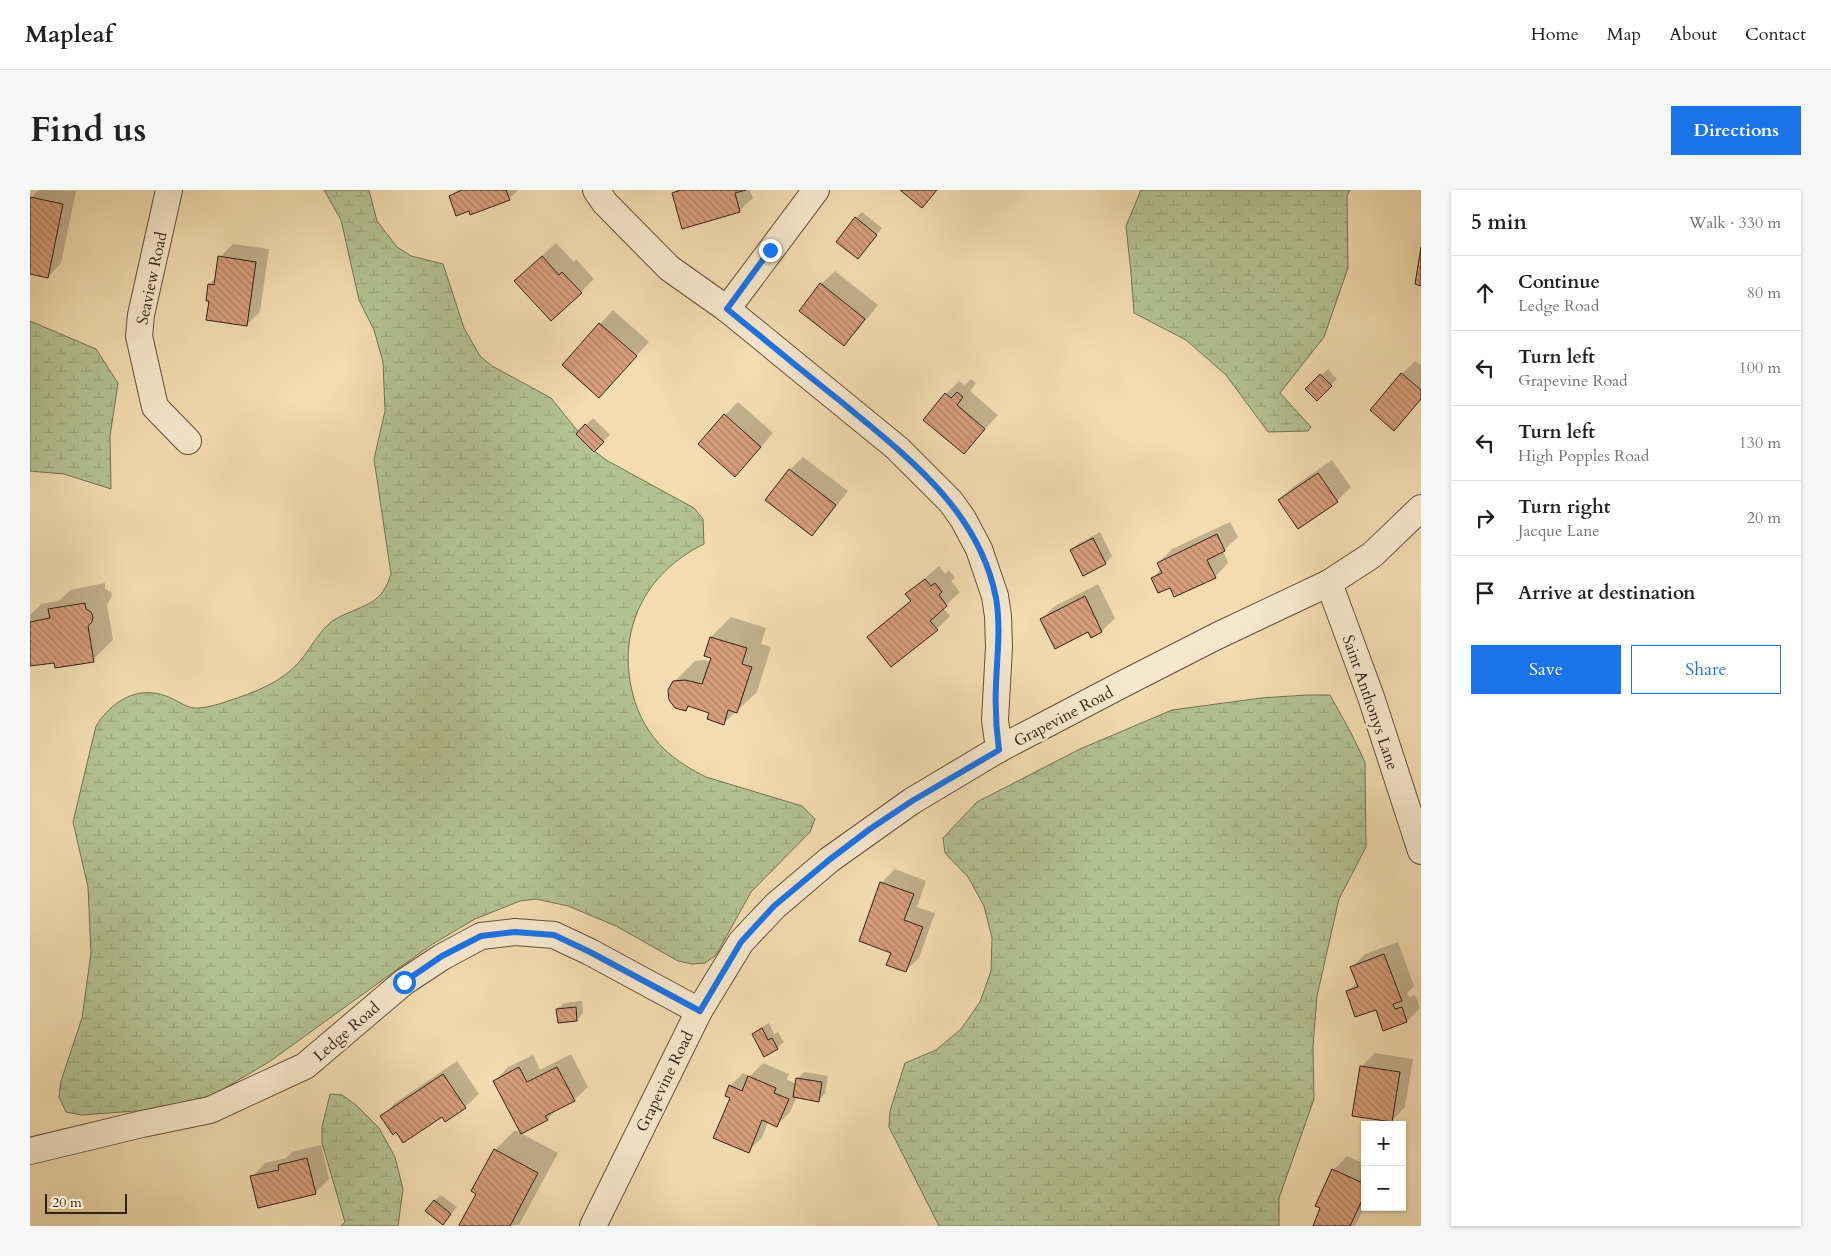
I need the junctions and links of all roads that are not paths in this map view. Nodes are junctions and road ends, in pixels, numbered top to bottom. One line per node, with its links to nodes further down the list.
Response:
1 (169, 190): 5 (street, Seaview Road)
2 (596, 190): 4 (street)
3 (816, 190): 4 (street)
4 (727, 309): 8 (street)
5 (188, 441)
6 (1421, 508): 7 (street, Grapevine Road)
7 (1329, 583): 8 (street, Grapevine Road); 9 (street, Saint Anthonys Lane)
8 (999, 750): 11 (street, Grapevine Road)
9 (1416, 814): 10 (street, Saint Anthonys Lane)
10 (1421, 851)
11 (700, 1011): 12 (street, Ledge Road); 13 (street, Grapevine Road)
12 (30, 1151)
13 (593, 1226)

